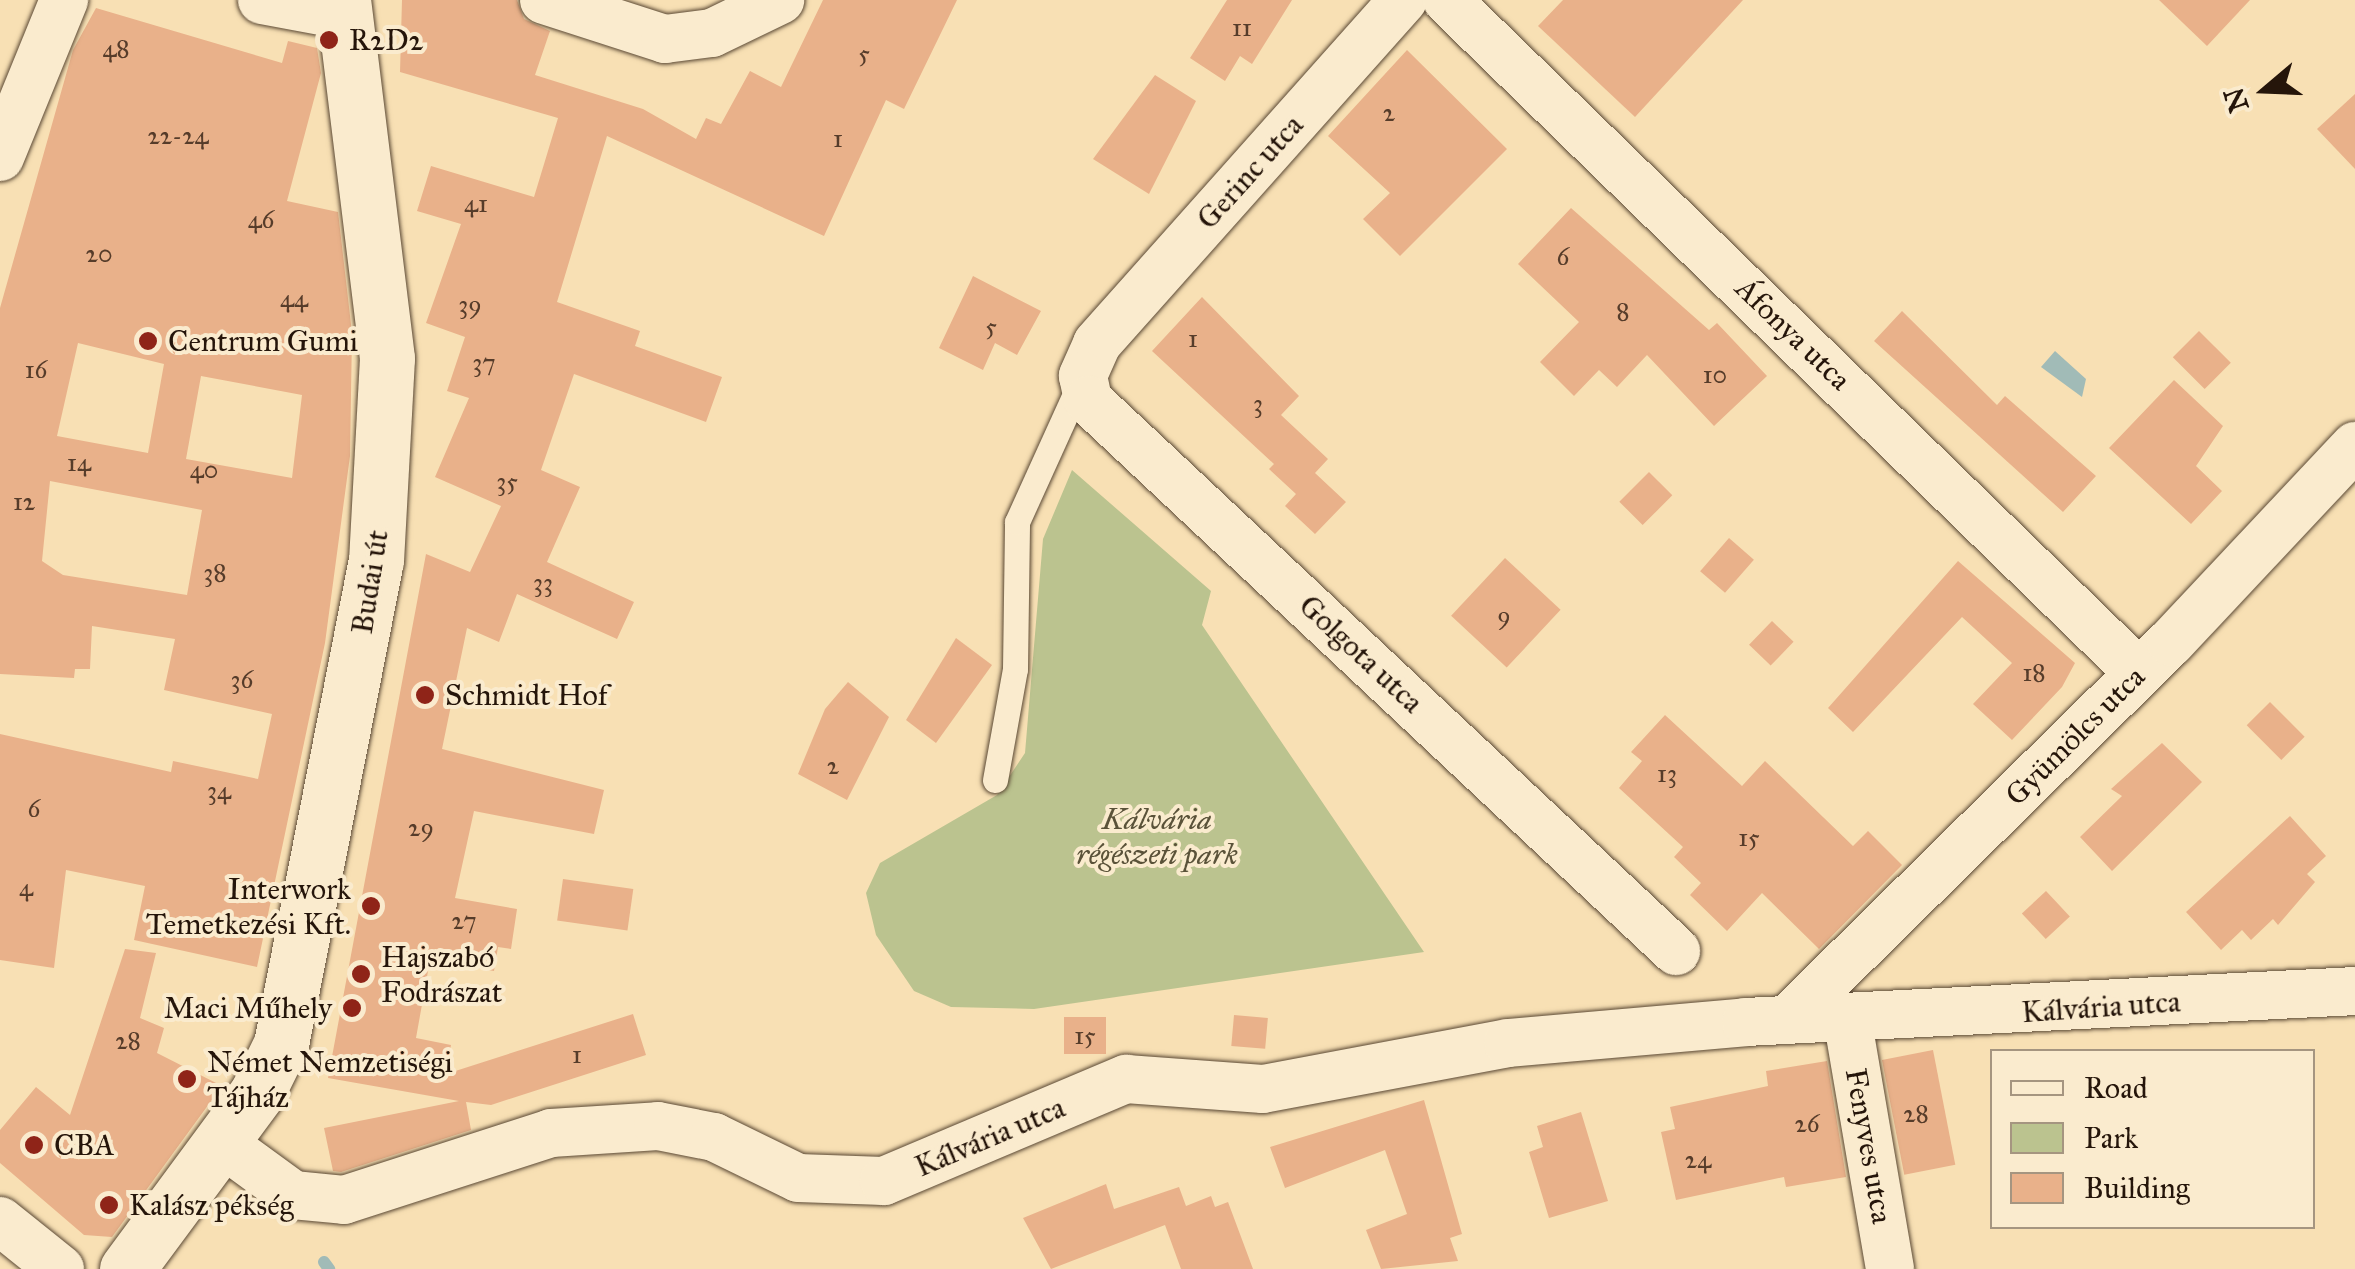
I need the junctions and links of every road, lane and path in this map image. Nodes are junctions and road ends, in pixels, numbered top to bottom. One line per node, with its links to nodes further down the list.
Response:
1 (64, 0): 8 (street)
2 (262, 0): 7 (street)
3 (544, 0): 4 (street)
4 (780, 0)
5 (1402, 0): 9 (street, Gerinc utca)
6 (1447, 0): 11 (street, Áfonya utca)
7 (343, 8): 17 (main road, Budai út)
8 (0, 157)
9 (1090, 360): 12 (lane); 13 (street, Golgota utca)
10 (2355, 446): 11 (street, Gyümölcs utca)
11 (2137, 671): 15 (street, Gyümölcs utca)
12 (995, 780)
13 (1676, 951)
14 (2355, 991): 16 (street, Kálvária utca)
15 (1788, 1019): 16 (street, Kálvária utca); 17 (street, Kálvária utca)
16 (1848, 1023): 21 (street, Fenyves utca)
17 (222, 1142): 20 (main road, Budai út)
18 (0, 1220): 19 (street)
19 (60, 1269)
20 (127, 1269)
21 (1890, 1269)

